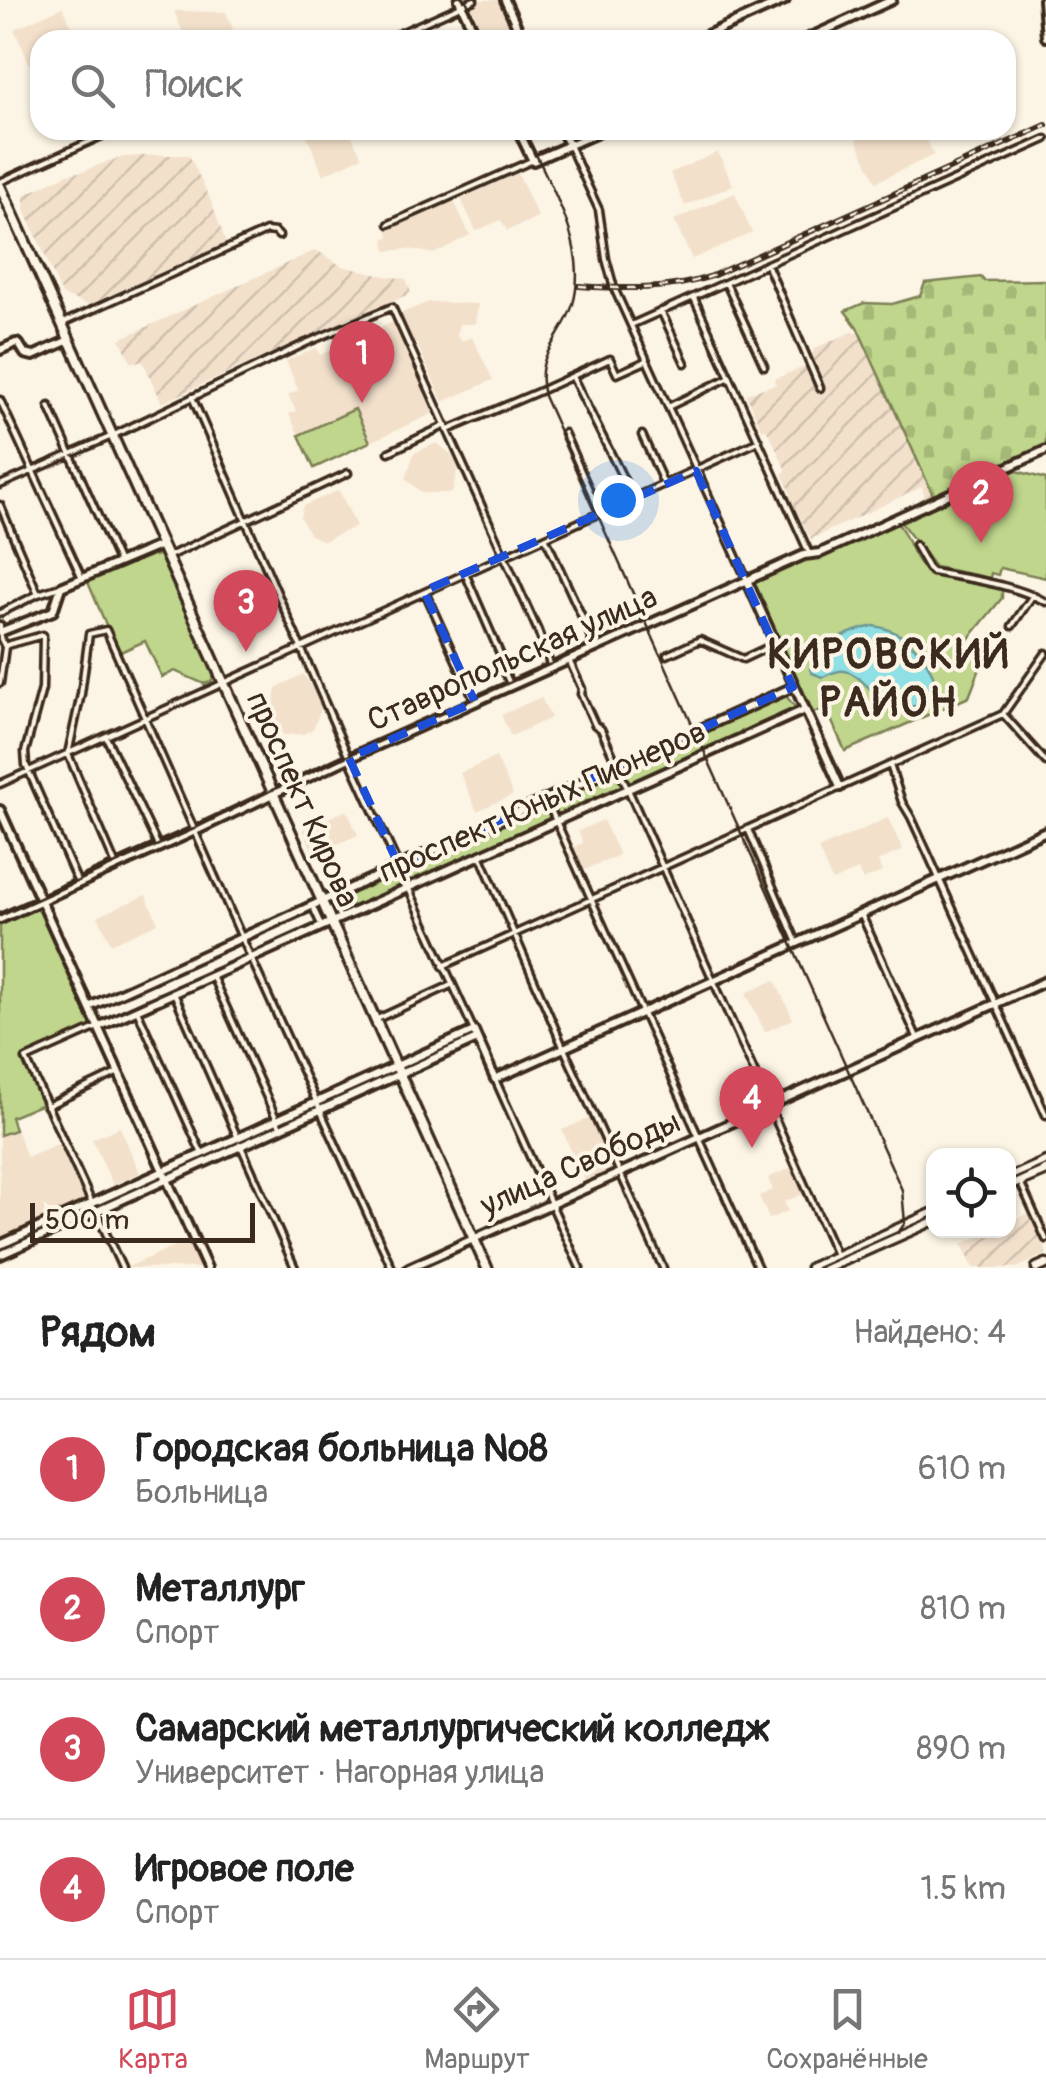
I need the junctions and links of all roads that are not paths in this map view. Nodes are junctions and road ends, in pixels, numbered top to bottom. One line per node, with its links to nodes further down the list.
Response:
1 (474, 0): 6 (street)
2 (505, 0): 9 (street)
3 (785, 0): 10 (street)
4 (892, 0): 11 (street)
5 (1044, 0): 12 (street)
6 (461, 3): 7 (street); 8 (street)
7 (406, 30)
8 (473, 30)
9 (518, 30)
10 (718, 30)
11 (826, 30)
12 (1046, 37)
13 (1046, 139): 23 (street)
14 (94, 140): 20 (street)
15 (523, 140): 19 (street)
16 (567, 140): 18 (street)
17 (581, 140): 18 (street)
18 (570, 145): 19 (street); 28 (street)
19 (533, 160): 21 (street)
20 (0, 184): 27 (main road, проспект Кирова)
21 (389, 224)
22 (279, 236): 27 (street)
23 (767, 264): 24 (street); 36 (street)
24 (726, 282): 25 (street); 33 (street)
25 (693, 297): 26 (street); 35 (street)
26 (661, 311): 28 (street); 32 (street)
27 (62, 324): 29 (main road, проспект Кирова)
28 (631, 326): 31 (street)
29 (69, 340): 30 (street); 44 (main road, проспект Кирова)
30 (0, 350)
31 (647, 360): 34 (street); 40 (street)
32 (685, 363)
33 (764, 366)
34 (572, 376): 41 (street); 54 (street)
35 (730, 377): 40 (street); 45 (street)
36 (820, 388)
37 (192, 398): 41 (street); 44 (street); 57 (street)
38 (0, 400): 49 (street)
39 (49, 406): 48 (street)
40 (668, 407): 50 (street)
41 (447, 428): 47 (street); 62 (street)
42 (564, 433): 56 (street)
43 (642, 435): 52 (street)
44 (112, 436): 48 (street); 59 (main road, проспект Кирова)
45 (759, 440): 50 (street); 61 (street)
46 (1046, 450): 61 (street, Ставропольская улица)
47 (389, 452)
48 (71, 454): 49 (street); 64 (street)
49 (32, 470): 53 (street); 66 (street)
50 (696, 471): 52 (street); 67 (street)
51 (348, 473): 57 (street)
52 (664, 484): 54 (street)
53 (0, 485)
54 (633, 498): 56 (street)
55 (0, 505): 70 (street)
56 (600, 514): 58 (street)
57 (246, 520): 63 (street); 78 (street)
58 (545, 538): 62 (street); 79 (street)
59 (161, 545): 63 (main road, проспект Кирова); 64 (street)
60 (915, 545): 71 (street)
61 (809, 554): 67 (street, Ставропольская улица)
62 (504, 556): 65 (street); 83 (street)
63 (167, 558): 85 (main road, проспект Кирова)
64 (120, 563): 66 (street)
65 (465, 573): 69 (street); 86 (street)
66 (82, 578): 68 (street)
67 (747, 580): 76 (street); 79 (street, Ставропольская улица)
68 (61, 587): 70 (street); 75 (street)
69 (424, 591): 78 (street); 88 (street)
70 (38, 594): 73 (street)
71 (1033, 596): 72 (street); 74 (street)
72 (1046, 602)
73 (0, 613)
74 (1012, 626)
75 (0, 630): 77 (street)
76 (774, 644): 81 (street); 87 (street)
77 (4, 647): 84 (street); 98 (street)
78 (301, 648): 85 (street); 94 (street)
79 (594, 649): 82 (street, Ставропольская улица)
80 (1046, 653): 90 (street)
81 (667, 656)
82 (569, 660): 83 (street, Ставропольская улица); 97 (street)
83 (551, 668): 86 (street, Ставропольская улица)
84 (0, 683)
85 (224, 684): 91 (street); 102 (main road, проспект Кирова)
86 (511, 686): 88 (street, Ставропольская улица)
87 (794, 687): 89 (street); 97 (street, проспект Юных Пионеров)
88 (475, 702): 94 (street, Ставропольская улица)
89 (804, 710): 100 (street); 101 (street, проспект Юных Пионеров)
90 (1003, 714): 95 (street); 96 (street)
91 (144, 720): 92 (street); 93 (street); 108 (street)
92 (106, 737): 93 (street); 109 (street)
93 (68, 754): 98 (street); 111 (street)
94 (350, 758): 102 (street, Ставропольская улица); 112 (street)
95 (1046, 759)
96 (890, 765): 100 (street); 114 (street)
97 (616, 767): 101 (street); 103 (street, проспект Юных Пионеров)
98 (30, 771): 99 (street); 115 (street)
99 (0, 784)
100 (840, 787): 106 (street)
101 (627, 790): 105 (street, проспект Юных Пионеров); 113 (street)
102 (274, 794): 108 (street, Ставропольская улица); 119 (main road, проспект Кирова)
103 (546, 799): 105 (street); 112 (street, проспект Юных Пионеров)
104 (0, 810): 118 (street)
105 (556, 821): 110 (street, проспект Юных Пионеров); 117 (street)
106 (748, 829): 113 (street); 126 (street)
107 (1046, 830): 114 (street)
108 (195, 831): 109 (street, Ставропольская улица); 125 (street)
109 (159, 848): 111 (street, Ставропольская улица)
110 (480, 856): 116 (street, проспект Юных Пионеров); 124 (street)
111 (116, 866): 115 (street, Ставропольская улица)
112 (398, 866): 116 (street); 119 (street, проспект Юных Пионеров)
113 (662, 867): 117 (street); 130 (street)
114 (940, 878): 120 (street); 134 (street)
115 (78, 883): 118 (street, Ставропольская улица)
116 (408, 888): 122 (street, проспект Юных Пионеров); 128 (street)
117 (591, 899): 124 (street); 137 (street)
118 (41, 901): 121 (street, Ставропольская улица); 135 (street)
119 (321, 901): 122 (main road, проспект Кирова); 123 (street); 125 (street, проспект Юных Пионеров)
120 (861, 914): 126 (street); 141 (street)
121 (0, 919)
122 (336, 920): 123 (street, проспект Юных Пионеров); 138 (main road, проспект Кирова)
123 (322, 927): 127 (street, проспект Юных Пионеров)
124 (514, 934): 128 (street); 142 (street)
125 (242, 937): 127 (street); 135 (street, проспект Юных Пионеров)
126 (797, 943): 130 (street)
127 (251, 958): 129 (street, проспект Юных Пионеров); 146 (street)
128 (443, 966): 132 (street)
129 (212, 976): 133 (street, проспект Юных Пионеров); 151 (street)
130 (713, 981): 137 (street); 147 (street)
131 (1046, 981): 134 (street, улица Свободы)
132 (452, 984): 138 (street); 140 (street)
133 (174, 994): 136 (street, проспект Юных Пионеров); 154 (street)
134 (996, 1004): 141 (street, улица Свободы); 150 (street)
135 (88, 1006): 139 (street)
136 (137, 1010): 139 (street, проспект Юных Пионеров); 156 (street)
137 (642, 1013): 142 (street); 153 (street)
138 (375, 1020): 143 (main road, проспект Кирова)
139 (98, 1028): 144 (street); 148 (street, проспект Юных Пионеров)
140 (475, 1035): 143 (street); 145 (street)
141 (917, 1038): 147 (street, улица Свободы)
142 (564, 1048): 145 (street); 158 (street)
143 (398, 1071): 146 (street); 149 (street); 165 (main road, проспект Кирова)
144 (119, 1072): 148 (street); 159 (street)
145 (495, 1079): 162 (street)
146 (317, 1102): 149 (street); 151 (street)
147 (769, 1105): 153 (street, улица Свободы); 169 (street)
148 (47, 1106): 163 (street)
149 (321, 1111): 152 (street); 174 (street)
150 (1046, 1115)
151 (278, 1120): 152 (street); 154 (street)
152 (281, 1129): 155 (street)
153 (699, 1136): 158 (street, улица Свободы); 179 (street)
154 (238, 1138): 155 (street); 156 (street)
155 (241, 1147): 159 (street); 173 (street)
156 (202, 1154): 159 (street)
157 (1046, 1166): 160 (main road)
158 (620, 1172): 162 (street, улица Свободы); 178 (street)
159 (166, 1175): 163 (street); 172 (street)
160 (1016, 1180)
161 (1016, 1186): 166 (street)
162 (551, 1204): 165 (street, улица Свободы); 177 (street)
163 (94, 1208): 167 (street); 168 (street); 171 (street)
164 (926, 1220): 169 (main road)
165 (474, 1238): 175 (street, улица Свободы); 176 (main road, проспект Кирова)
166 (1046, 1239)
167 (0, 1245)
168 (0, 1255)
169 (840, 1262): 180 (main road); 181 (main road)
170 (1046, 1264): 182 (main road)
171 (122, 1268)
172 (207, 1268)
173 (295, 1268)
174 (392, 1268)
175 (409, 1268)
176 (487, 1268)
177 (580, 1268)
178 (664, 1268)
179 (758, 1268)
180 (811, 1268)
181 (826, 1268)
182 (1037, 1268)

